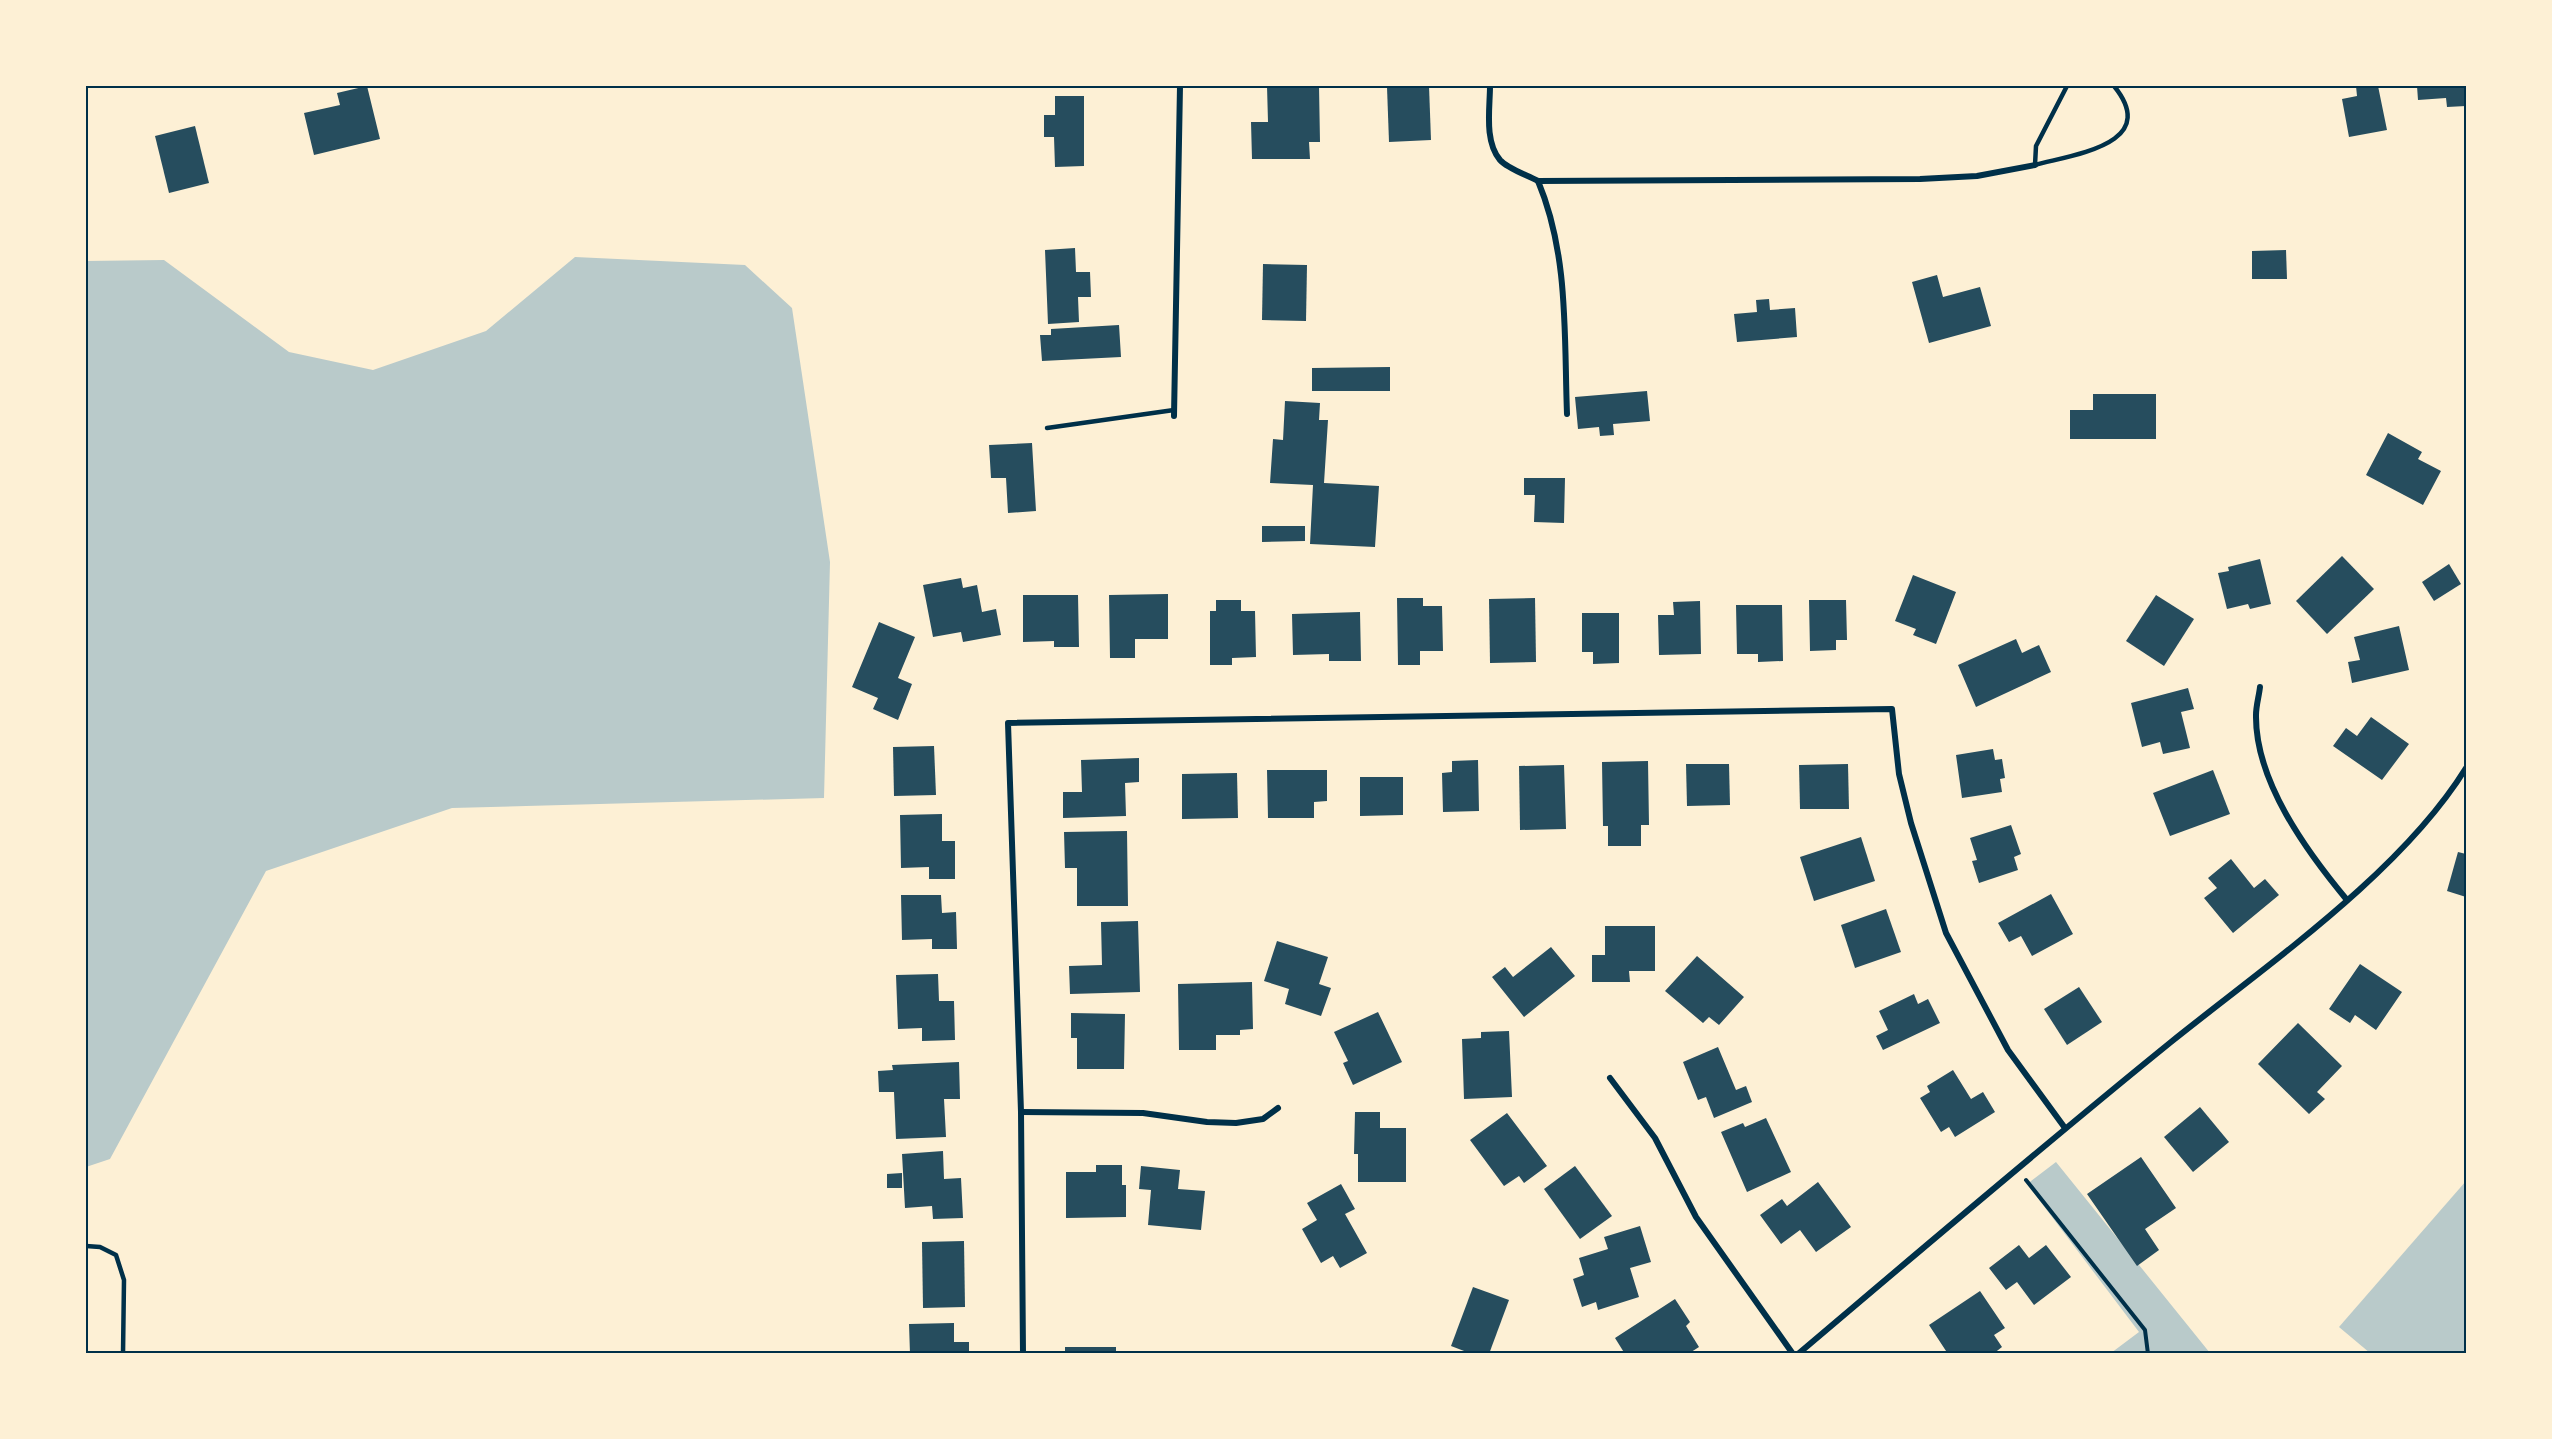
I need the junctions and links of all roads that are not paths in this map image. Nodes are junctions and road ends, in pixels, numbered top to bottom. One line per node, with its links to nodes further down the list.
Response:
1 (1180, 86): 7 (street)
2 (1490, 86): 6 (street)
3 (2067, 86): 5 (lane)
4 (2114, 86): 5 (lane)
5 (2035, 165): 6 (street)
6 (1538, 181): 8 (street)
7 (1174, 413): 9 (lane)
8 (1567, 414)
9 (1047, 428)
10 (2260, 687): 12 (street)
11 (2466, 769): 12 (street)
12 (2347, 900): 16 (street)
13 (1610, 1078): 20 (street)
14 (1278, 1108): 15 (street)
15 (1021, 1112): 16 (street); 19 (street)
16 (2065, 1128): 21 (street)
17 (86, 1246): 18 (lane)
18 (123, 1353)
19 (1023, 1353)
20 (1793, 1353)
21 (1798, 1353)

